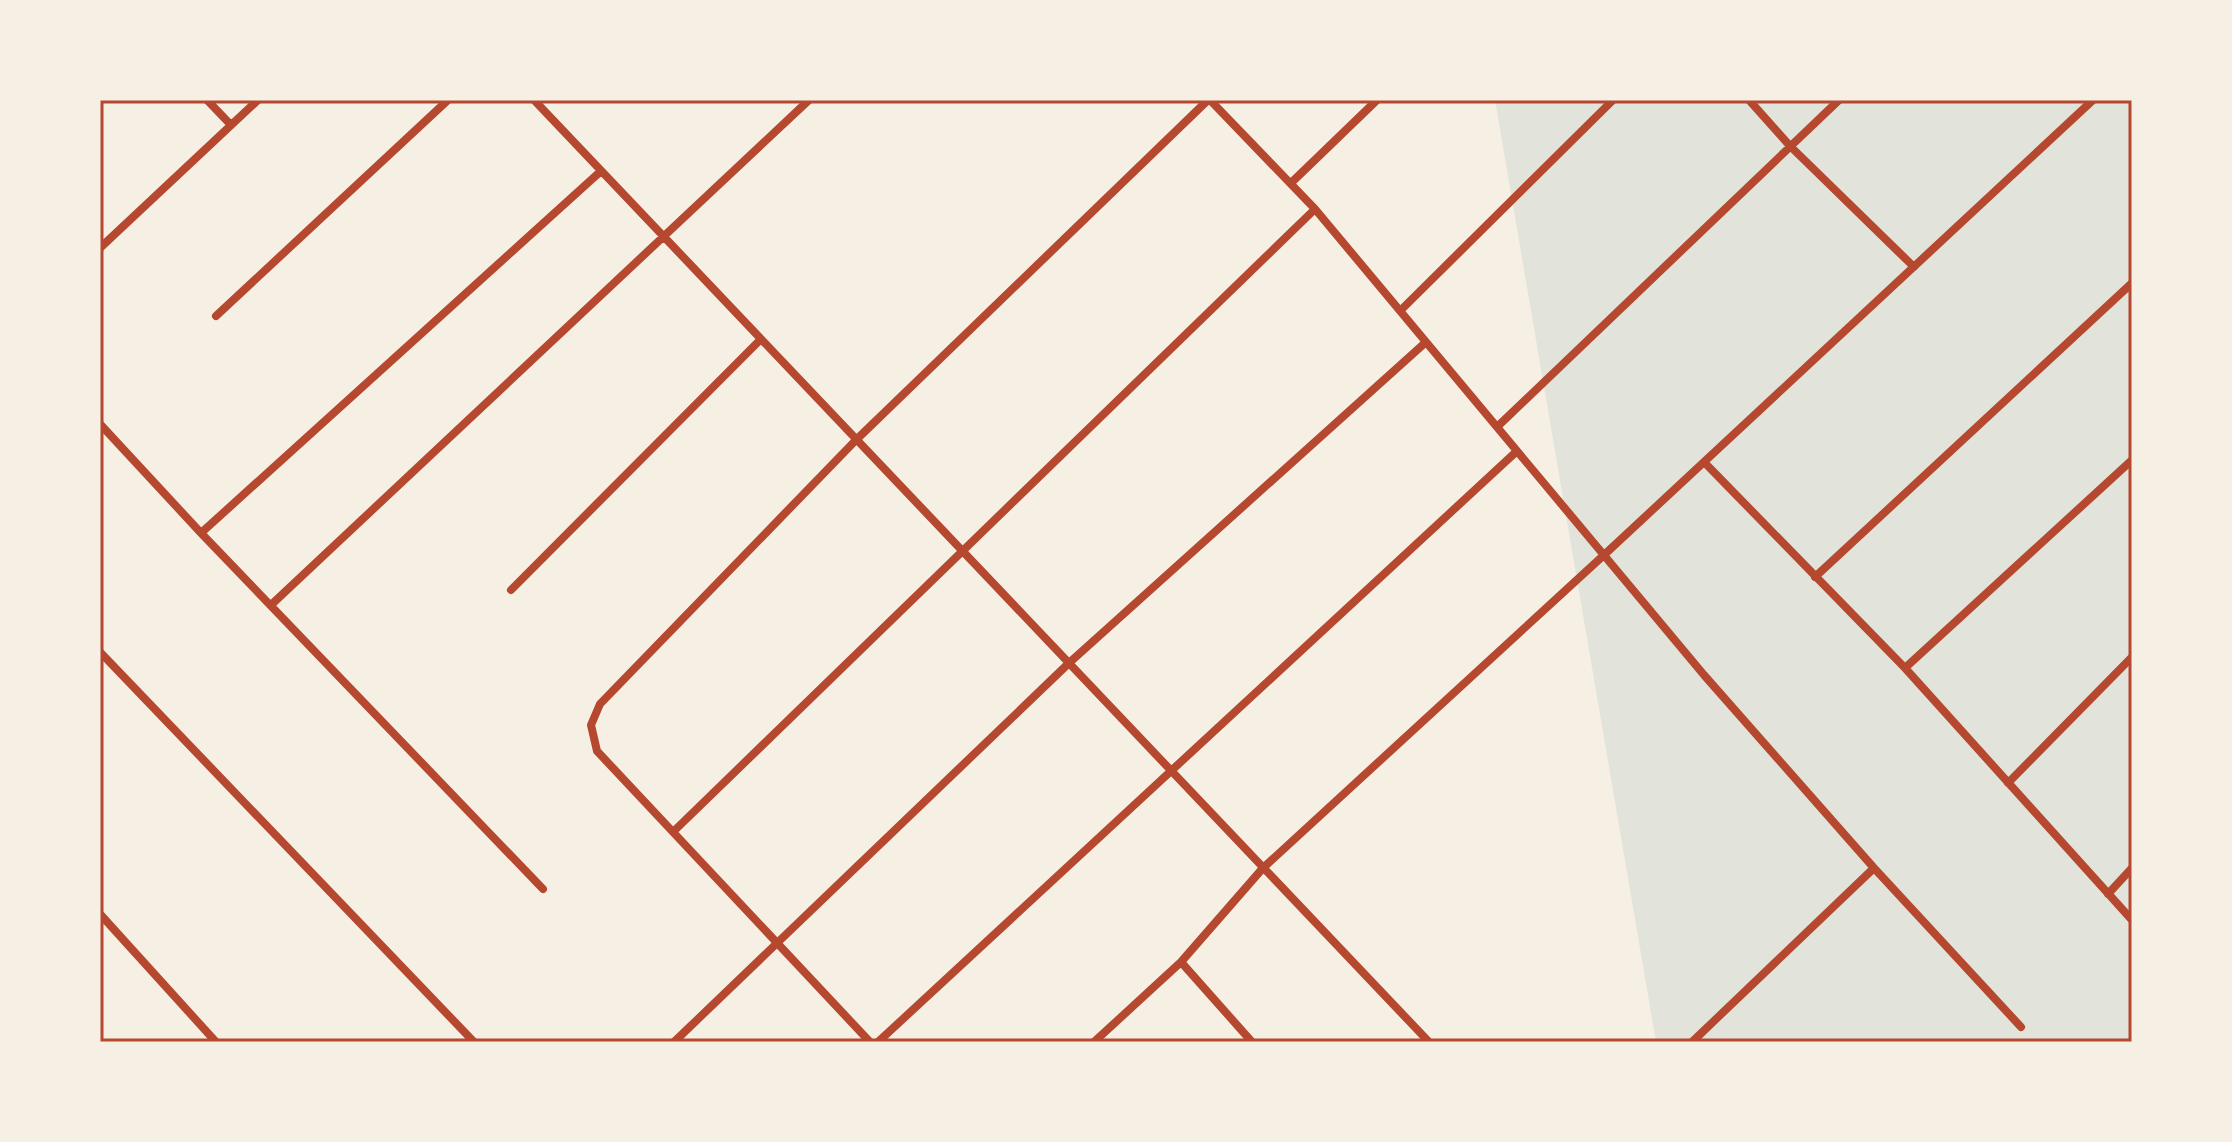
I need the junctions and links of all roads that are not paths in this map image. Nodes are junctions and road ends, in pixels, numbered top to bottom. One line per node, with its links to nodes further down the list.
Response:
1 (207, 100): 12 (street)
2 (258, 100): 12 (street)
3 (448, 100): 22 (street)
4 (534, 100): 14 (street)
5 (809, 100): 17 (street)
6 (1209, 100): 15 (street); 27 (street)
7 (1377, 100): 15 (street)
8 (1613, 100): 21 (street)
9 (1749, 100): 13 (street)
10 (1839, 100): 13 (street)
11 (2093, 100): 19 (street)
12 (231, 125): 18 (street)
13 (1790, 146): 19 (street); 26 (street)
14 (601, 171): 17 (street); 31 (street)
15 (1291, 183): 16 (street)
16 (1315, 209): 21 (street); 32 (street)
17 (663, 234): 23 (street); 36 (street)
18 (100, 248)
19 (1914, 267): 30 (street)
20 (2132, 283): 34 (street)
21 (1400, 311): 24 (street)
22 (216, 316)
23 (761, 339): 27 (street); 35 (street)
24 (1426, 342): 26 (street); 39 (street)
25 (100, 424): 31 (street)
26 (1497, 427): 28 (street)
27 (856, 440): 32 (street); 43 (street)
28 (1517, 451): 33 (street); 41 (street)
29 (2132, 460): 40 (street)
30 (1704, 462): 33 (street); 34 (street)
31 (201, 533): 36 (street)
32 (962, 551): 39 (street); 43 (street)
33 (1604, 555): 44 (street); 45 (street)
34 (1815, 577): 40 (street)
35 (511, 590)
36 (271, 605): 47 (street)
37 (100, 652): 55 (street)
38 (2132, 657): 42 (street)
39 (1069, 663): 41 (street); 51 (street)
40 (1905, 668): 42 (street)
41 (1171, 771): 44 (street); 58 (street)
42 (2008, 783): 48 (street)
43 (674, 831): 51 (street)
44 (1263, 868): 52 (street); 61 (street)
45 (1874, 868): 53 (street); 62 (street)
46 (2132, 868): 48 (street)
47 (543, 889)
48 (2108, 894): 50 (street)
49 (100, 914): 54 (street)
50 (2132, 920)
51 (778, 942): 56 (street); 57 (street)
52 (1181, 962): 59 (street); 60 (street)
53 (2021, 1027)
54 (216, 1042)
55 (474, 1042)
56 (674, 1042)
57 (870, 1042)
58 (878, 1042)
59 (1094, 1042)
60 (1252, 1042)
61 (1429, 1042)
62 (1692, 1042)

